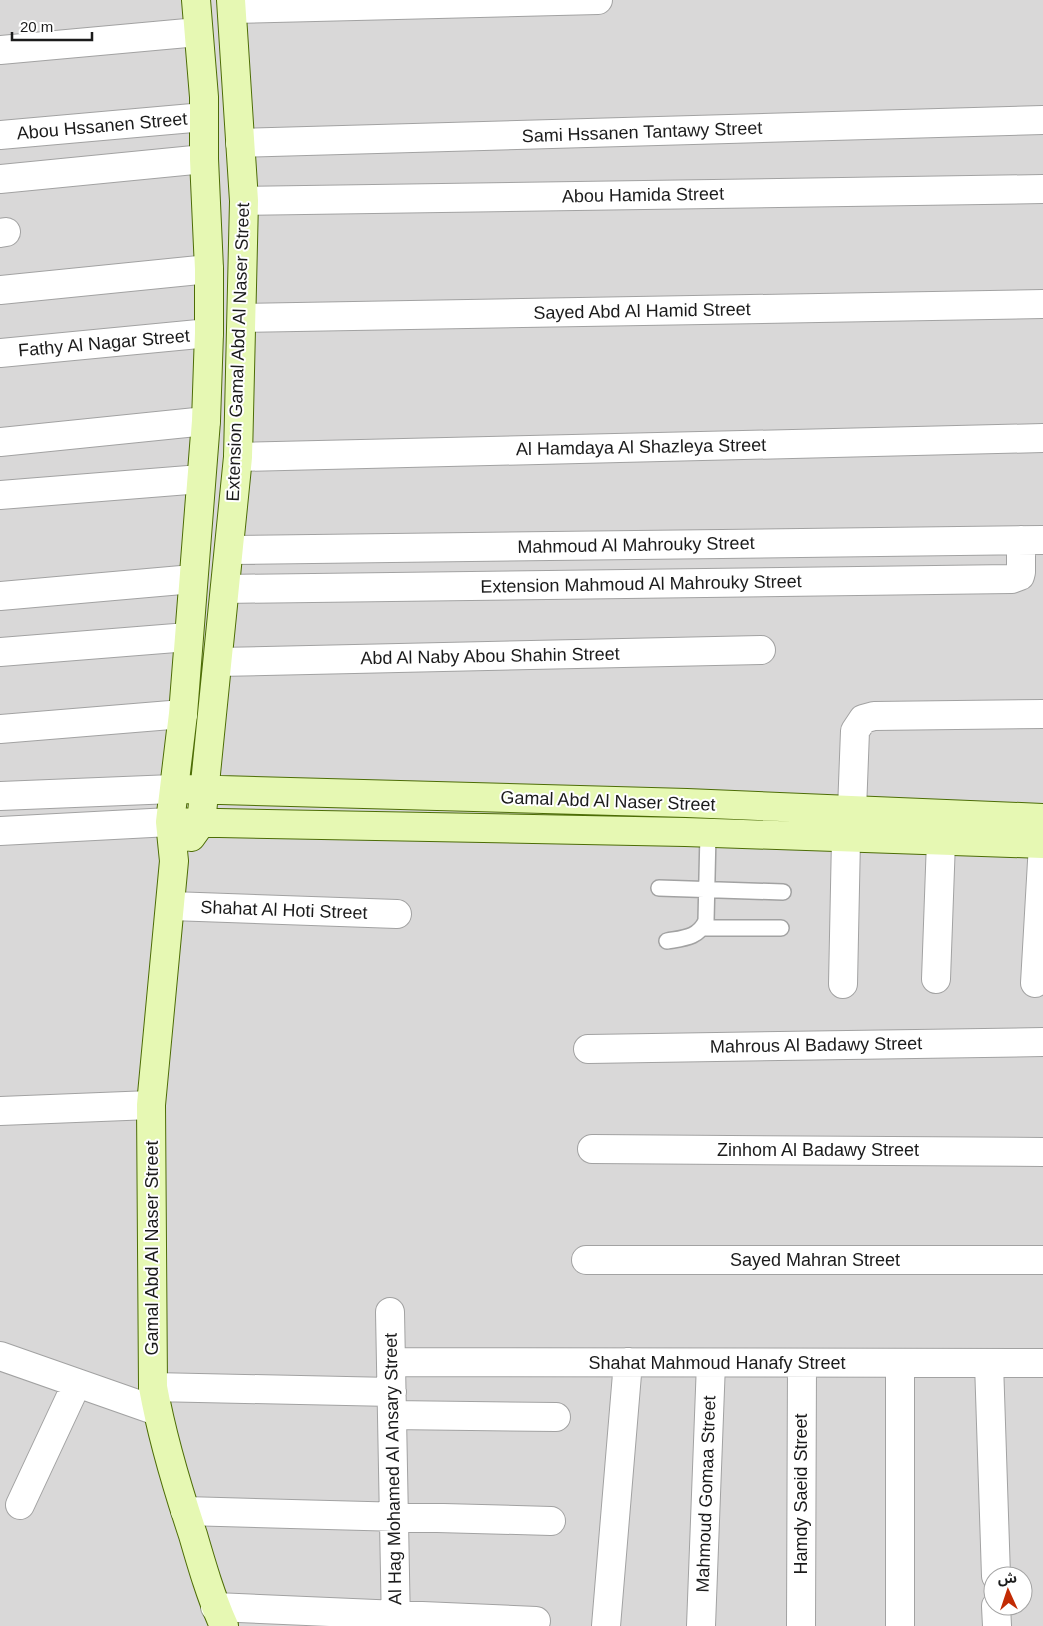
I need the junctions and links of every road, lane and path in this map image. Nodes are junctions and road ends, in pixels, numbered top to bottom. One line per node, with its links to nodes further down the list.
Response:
1 (196, 0): 4 (street, Extension Gamal Abd Al Naser Street)
2 (598, 0): 3 (street)
3 (232, 4): 9 (street, Extension Gamal Abd Al Naser Street)
4 (198, 32): 5 (street); 6 (street, Extension Gamal Abd Al Naser Street)
5 (0, 50)
6 (204, 117): 8 (street, Abou Hssanen Street); 10 (street, Extension Gamal Abd Al Naser Street)
7 (1043, 120): 9 (street, Sami Hssanen Tantawy Street)
8 (0, 135)
9 (240, 143): 13 (street, Extension Gamal Abd Al Naser Street)
10 (204, 159): 11 (street); 14 (street, Extension Gamal Abd Al Naser Street)
11 (0, 178)
12 (1043, 189): 13 (street, Abou Hamida Street)
13 (244, 201): 17 (street, Extension Gamal Abd Al Naser Street)
14 (209, 269): 15 (street); 18 (street, Extension Gamal Abd Al Naser Street)
15 (0, 290)
16 (1043, 304): 17 (street, Sayed Abd Al Hamid Street)
17 (242, 318): 23 (street, Extension Gamal Abd Al Naser Street)
18 (209, 333): 19 (street, Fathy Al Nagar Street); 20 (street, Extension Gamal Abd Al Naser Street)
19 (0, 353)
20 (206, 421): 22 (street); 24 (street, Extension Gamal Abd Al Naser Street)
21 (1043, 438): 23 (street, Al Hamdaya Al Shazleya Street)
22 (0, 442)
23 (238, 457): 27 (street, Extension Gamal Abd Al Naser Street)
24 (201, 479): 25 (street); 28 (street, Extension Gamal Abd Al Naser Street)
25 (0, 496)
26 (1032, 540): 27 (street, Mahmoud Al Mahrouky Street); 29 (street, Extension Mahmoud Al Mahrouky Street)
27 (229, 550): 29 (street, Extension Gamal Abd Al Naser Street)
28 (193, 579): 30 (street); 31 (street, Extension Gamal Abd Al Naser Street)
29 (225, 589): 34 (street, Extension Gamal Abd Al Naser Street)
30 (0, 596)
31 (188, 637): 33 (street); 35 (street, Extension Gamal Abd Al Naser Street)
32 (761, 650): 34 (street, Abd Al Naby Abou Shahin Street)
33 (0, 652)
34 (218, 662): 39 (street, Extension Gamal Abd Al Naser Street)
35 (183, 714): 37 (street); 38 (street, Extension Gamal Abd Al Naser Street)
36 (1043, 714): 42 (street)
37 (0, 729)
38 (173, 789): 39 (street, Gamal Abd Al Naser Street); 40 (street); 44 (street, Extension Gamal Abd Al Naser Street)
39 (204, 790): 41 (street, Gamal Abd Al Naser Street); 45 (street, Extension Gamal Abd Al Naser Street)
40 (0, 796)
41 (687, 803): 42 (street, Gamal Abd Al Naser Street); 47 (street)
42 (852, 810): 43 (street, Gamal Abd Al Naser Street)
43 (1043, 818)
44 (170, 822): 45 (street, Gamal Abd Al Naser Street); 46 (street); 51 (street, Gamal Abd Al Naser Street)
45 (200, 823): 47 (street, Gamal Abd Al Naser Street); 51 (street)
46 (0, 831)
47 (696, 832): 48 (street, Gamal Abd Al Naser Street); 53 (lane)
48 (846, 839): 49 (street, Gamal Abd Al Naser Street); 62 (street)
49 (941, 841): 50 (street, Gamal Abd Al Naser Street); 60 (street)
50 (1043, 844): 61 (street)
51 (174, 861): 55 (street, Gamal Abd Al Naser Street)
52 (659, 888): 53 (lane)
53 (708, 889): 54 (lane); 57 (lane)
54 (783, 892)
55 (171, 906): 56 (street, Shahat Al Hoti Street); 65 (street, Gamal Abd Al Naser Street)
56 (397, 914)
57 (703, 928): 58 (lane); 59 (lane)
58 (781, 928)
59 (667, 941)
60 (936, 979)
61 (1036, 983)
62 (843, 984)
63 (1043, 1042): 64 (street, Mahrous Al Badawy Street)
64 (588, 1049)
65 (151, 1105): 66 (street); 81 (street, Gamal Abd Al Naser Street)
66 (0, 1111)
67 (592, 1149): 68 (street, Zinhom Al Badawy Street)
68 (1043, 1152)
69 (586, 1260): 70 (street, Sayed Mahran Street)
70 (1043, 1260)
71 (390, 1312): 73 (street, Al Hag Mohamed Al Ansary Street)
72 (0, 1356): 80 (street)
73 (391, 1362): 74 (street, Shahat Mahmoud Hanafy Street); 82 (street, Al Hag Mohamed Al Ansary Street)
74 (628, 1362): 75 (street, Shahat Mahmoud Hanafy Street); 92 (street)
75 (711, 1363): 76 (street, Shahat Mahmoud Hanafy Street); 93 (street, Mahmoud Gomaa Street)
76 (802, 1363): 77 (street, Shahat Mahmoud Hanafy Street); 94 (street, Hamdy Saeid Street)
77 (900, 1363): 78 (street, Shahat Mahmoud Hanafy Street); 95 (street)
78 (989, 1363): 79 (street, Shahat Mahmoud Hanafy Street); 88 (street)
79 (1043, 1363)
80 (77, 1383): 81 (street); 84 (street)
81 (155, 1399): 82 (street); 85 (street, Gamal Abd Al Naser Street)
82 (392, 1404): 83 (street); 86 (street, Al Hag Mohamed Al Ansary Street)
83 (556, 1417)
84 (20, 1505)
85 (185, 1511): 86 (street); 89 (street, Gamal Abd Al Naser Street)
86 (394, 1517): 87 (street); 90 (street, Al Hag Mohamed Al Ansary Street)
87 (551, 1521)
88 (996, 1566)
89 (220, 1616): 90 (street)
90 (396, 1621): 91 (street)
91 (536, 1621)
92 (606, 1626)
93 (701, 1626)
94 (801, 1626)
95 (900, 1626)

